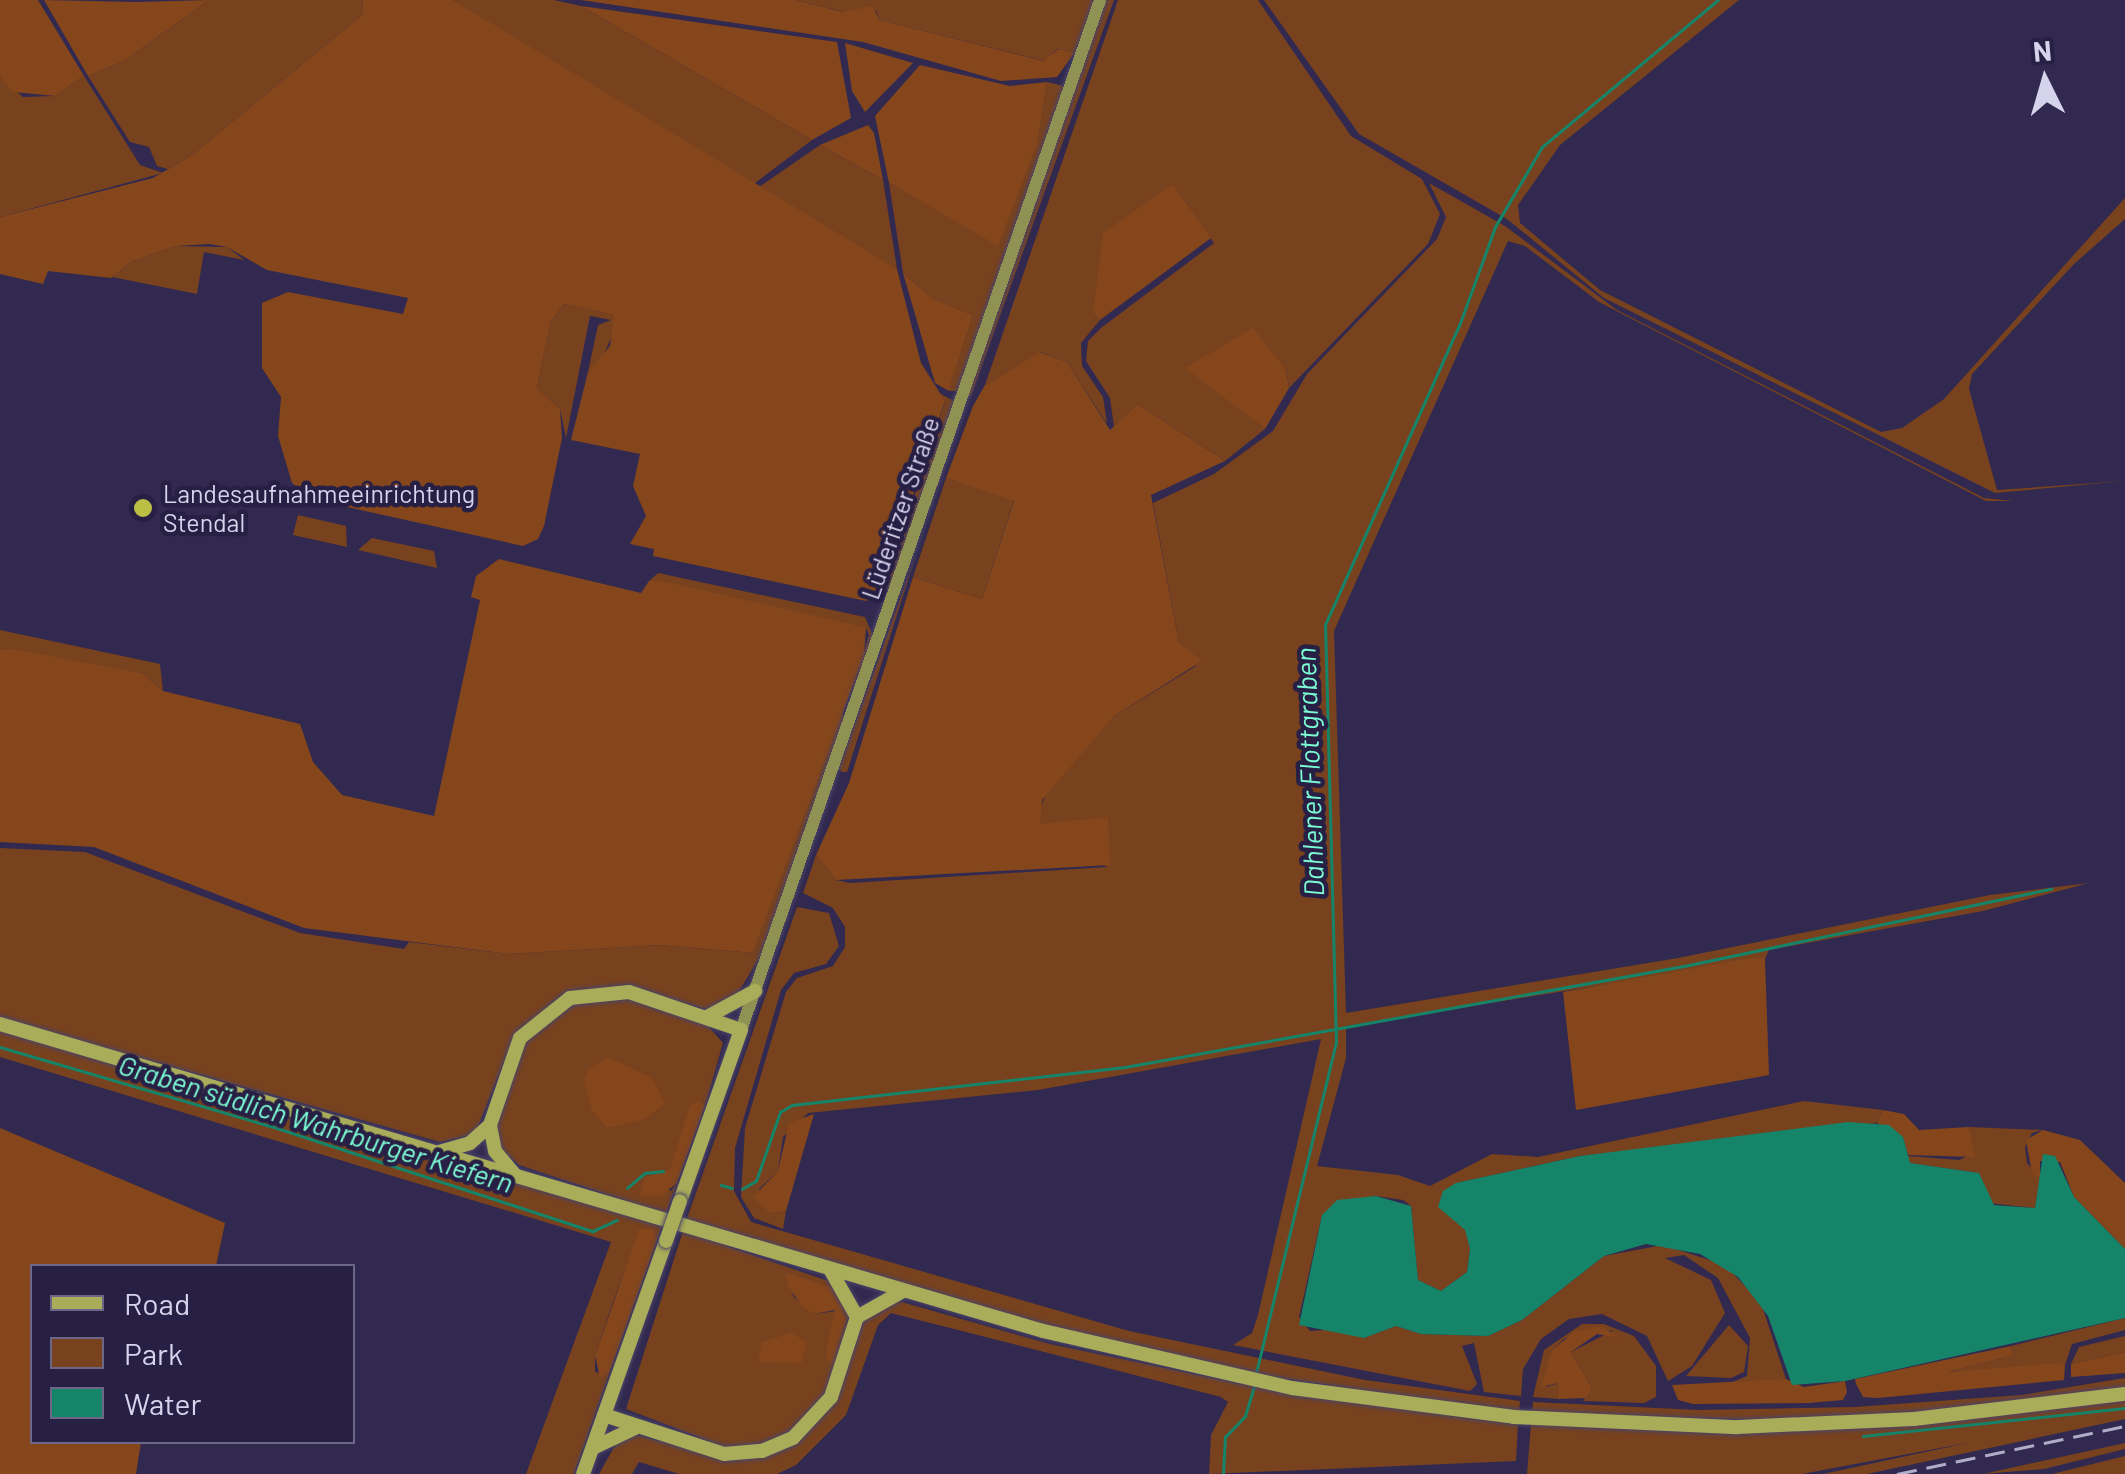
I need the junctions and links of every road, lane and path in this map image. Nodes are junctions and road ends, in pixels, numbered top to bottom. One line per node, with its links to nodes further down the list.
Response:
1 (1100, 0): 2 (main road, Lüderitzer Straße)
2 (755, 991): 3 (main road); 5 (main road, Lüderitzer Straße)
3 (706, 1018): 5 (main road); 6 (main road)
4 (0, 1024): 7 (main road)
5 (741, 1030): 13 (main road, bridge)
6 (490, 1125): 7 (main road); 8 (main road)
7 (437, 1153): 8 (main road)
8 (515, 1176): 9 (main road)
9 (830, 1269): 10 (main road); 11 (main road)
10 (904, 1291): 11 (main road); 12 (main road)
11 (857, 1317): 14 (main road)
12 (2125, 1394)
13 (604, 1415): 14 (main road); 15 (main road)
14 (637, 1427): 15 (main road)
15 (592, 1448): 16 (main road)
16 (583, 1474)

